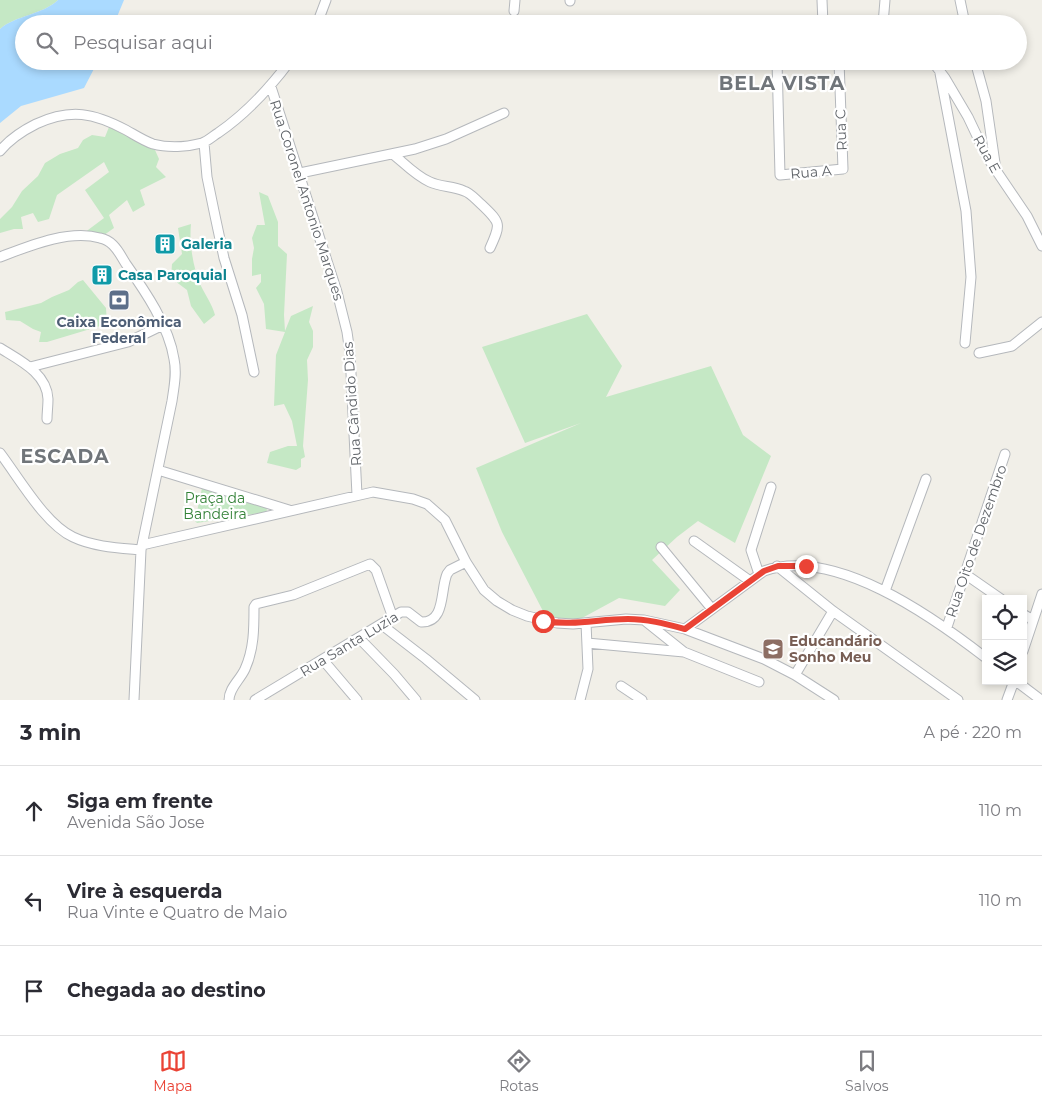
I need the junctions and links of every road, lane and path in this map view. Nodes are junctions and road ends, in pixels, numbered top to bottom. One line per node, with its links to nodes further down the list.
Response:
1 (326, 0): 7 (street)
2 (515, 0): 6 (street)
3 (822, 0): 8 (street)
4 (885, 0): 9 (street)
5 (960, 0): 10 (street)
6 (514, 12)
7 (320, 15)
8 (823, 15)
9 (884, 15)
10 (962, 15)
11 (283, 70): 17 (street)
12 (777, 70): 22 (street, Rua A)
13 (838, 70): 22 (street, Rua C)
14 (937, 70): 31 (street)
15 (939, 70): 24 (street, Rua E)
16 (977, 70): 24 (street)
17 (271, 87): 19 (street); 23 (street, Rua Coronel Antonio Marques)
18 (504, 114): 21 (street)
19 (204, 143): 20 (street); 35 (street)
20 (0, 151)
21 (393, 154): 23 (street); 26 (street)
22 (843, 169)
23 (300, 173): 28 (street, Rua Coronel Antonio Marques)
24 (996, 173): 25 (street, Rua E)
25 (1042, 246)
26 (490, 248)
27 (0, 257): 30 (street)
28 (343, 313): 42 (street, Rua Cândido Dias)
29 (1042, 322): 33 (street)
30 (163, 325): 34 (street); 39 (street)
31 (965, 343)
32 (0, 348): 34 (street)
33 (979, 353)
34 (30, 367): 36 (street)
35 (254, 372)
36 (47, 419)
37 (0, 453): 45 (street)
38 (1005, 454): 50 (street, Rua Oito de Dezembro)
39 (158, 470): 43 (street); 45 (street)
40 (926, 479): 52 (street)
41 (771, 487): 49 (street)
42 (357, 495): 43 (street); 47 (street)
43 (291, 510): 45 (street)
44 (694, 541): 51 (street)
45 (142, 547): 78 (street)
46 (661, 547): 55 (street)
47 (466, 562): 58 (street, Rua Santa Luzia); 61 (street)
48 (778, 566): 49 (street); 52 (street); 56 (street)
49 (759, 574): 51 (street)
50 (965, 574): 53 (street); 63 (street, Rua Oito de Dezembro)
51 (750, 581): 55 (street)
52 (885, 591): 63 (street)
53 (995, 595)
54 (1041, 597): 60 (street)
55 (712, 609): 64 (street)
56 (833, 611): 71 (street); 85 (street)
57 (1027, 616): 60 (street)
58 (393, 618): 62 (street, Rua Santa Luzia); 79 (street)
59 (644, 620): 61 (street); 64 (street); 68 (street)
60 (1033, 620): 66 (street)
61 (586, 623): 67 (street)
62 (382, 625): 65 (street, Rua Santa Luzia); 82 (street)
63 (947, 628): 69 (street)
64 (685, 629): 71 (street)
65 (359, 638): 70 (street, Rua Santa Luzia); 81 (street)
66 (1027, 640)
67 (587, 643): 68 (street); 83 (street)
68 (684, 652): 72 (street)
69 (982, 655)
70 (323, 660): 76 (street, Rua Santa Luzia); 80 (street)
71 (795, 676): 77 (street)
72 (759, 682)
73 (1013, 685): 86 (street)
74 (1020, 685): 87 (street)
75 (622, 686): 84 (street)
76 (261, 698)
77 (828, 699)
78 (134, 700)
79 (229, 700)
80 (357, 700)
81 (416, 700)
82 (475, 700)
83 (580, 700)
84 (642, 700)
85 (958, 700)
86 (1007, 700)
87 (1041, 700)

